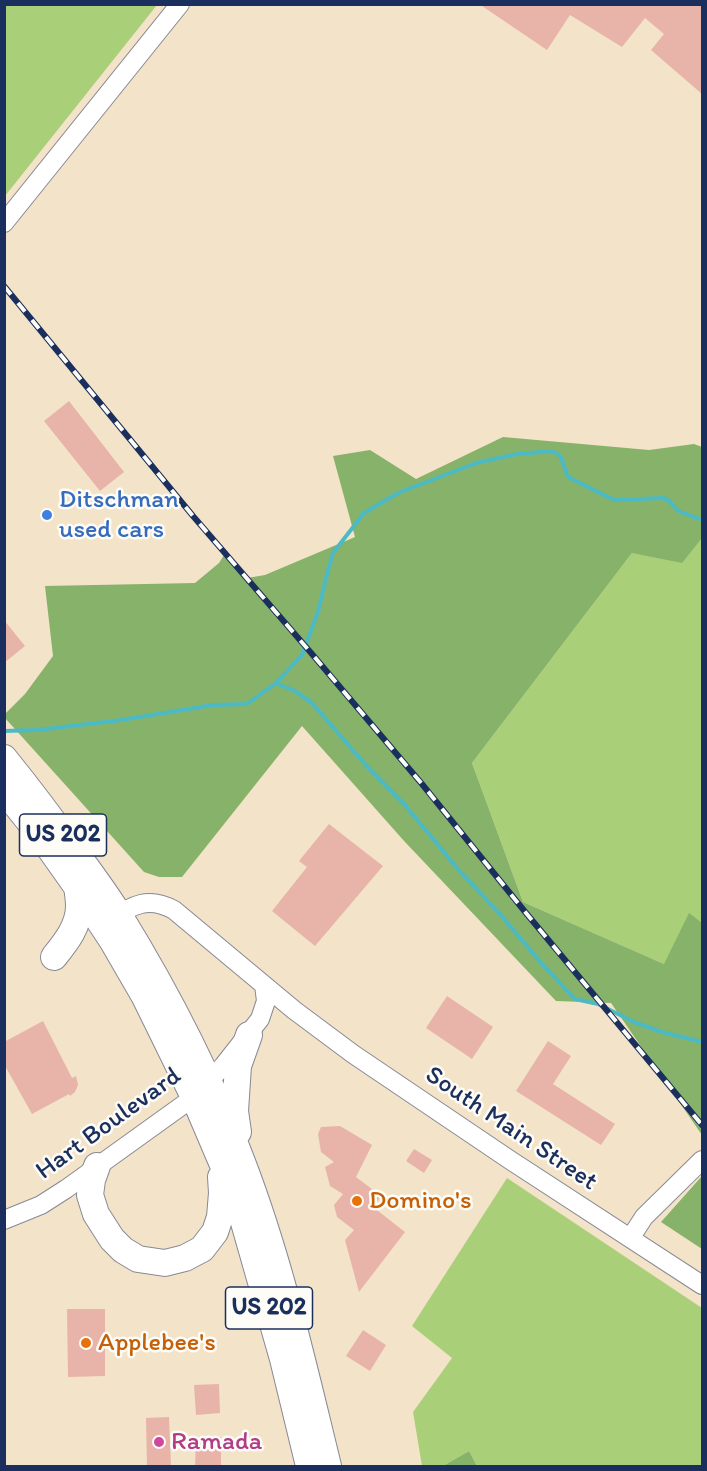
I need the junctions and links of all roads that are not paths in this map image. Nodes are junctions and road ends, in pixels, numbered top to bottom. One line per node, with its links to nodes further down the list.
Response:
1 (180, 4): 2 (street)
2 (4, 223)
3 (4, 758): 6 (highway, US 202)
4 (4, 790): 5 (highway, US 202)
5 (77, 887): 6 (highway, US 202); 7 (highway)
6 (110, 920): 8 (street, South Main Street); 11 (highway, US 202)
7 (54, 957)
8 (264, 985): 9 (street, South Main Street); 10 (street)
9 (294, 1011): 10 (street); 17 (street, South Main Street)
10 (254, 1027): 11 (street); 14 (highway)
11 (201, 1089): 12 (highway, US 202); 14 (highway, US 202); 15 (street, Hart Boulevard)
12 (218, 1153): 15 (highway); 19 (highway, US 202)
13 (702, 1160): 17 (street)
14 (243, 1162): 20 (highway, US 202)
15 (97, 1166): 16 (street, Hart Boulevard)
16 (4, 1220)
17 (631, 1238): 18 (street, South Main Street)
18 (702, 1285)
19 (309, 1467)
20 (328, 1467)

